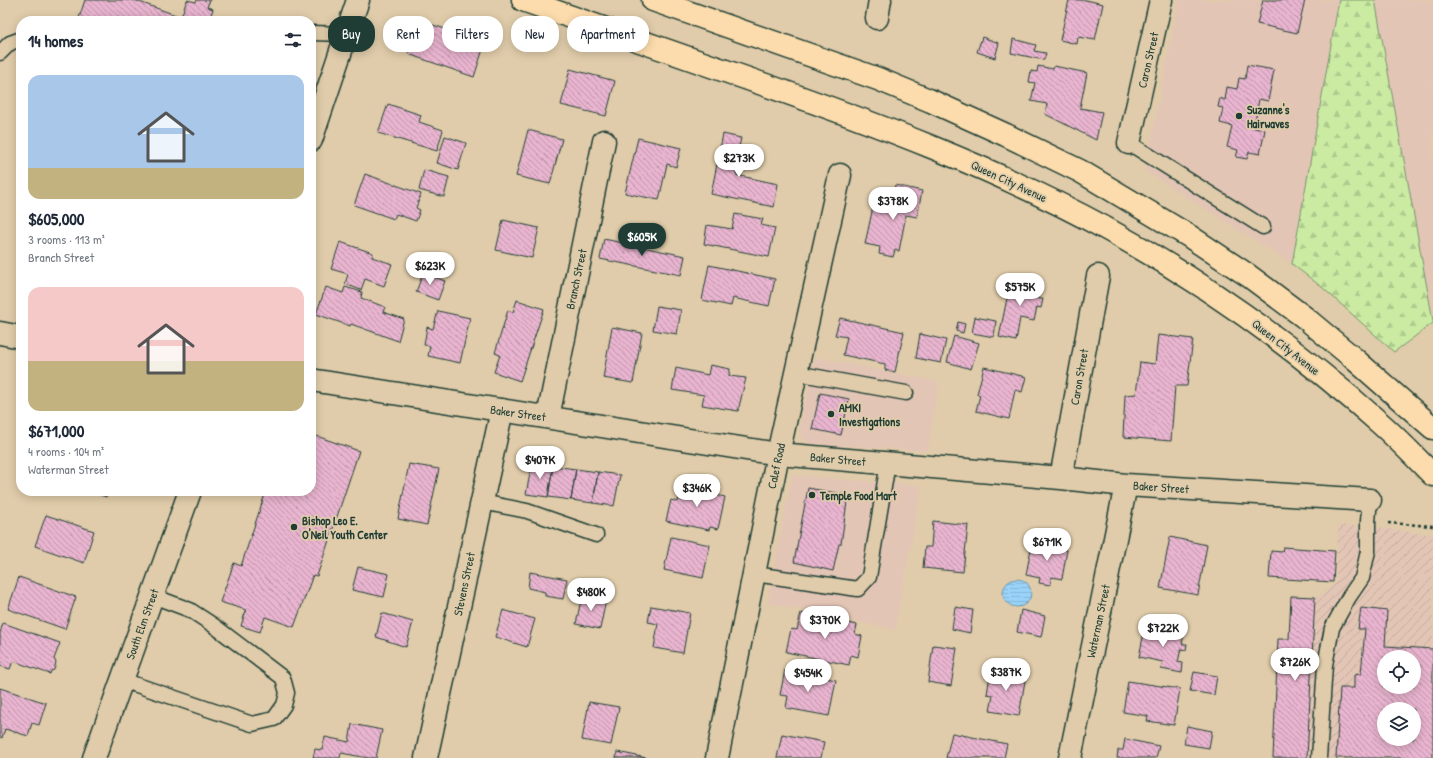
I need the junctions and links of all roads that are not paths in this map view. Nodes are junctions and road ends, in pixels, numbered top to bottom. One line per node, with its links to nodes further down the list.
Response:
1 (358, 0): 5 (street)
2 (523, 0): 27 (main road, Queen City Avenue)
3 (654, 0): 24 (main road)
4 (1161, 0): 13 (street, Caron Street)
5 (353, 16)
6 (316, 33): 7 (lane)
7 (328, 33)
8 (16, 40): 10 (lane)
9 (341, 52): 11 (street)
10 (0, 53)
11 (316, 125)
12 (604, 141): 23 (street, Branch Street)
13 (1129, 143): 15 (lane)
14 (840, 175): 19 (street, Calef Road)
15 (1263, 227)
16 (1098, 276): 28 (street, Caron Street)
17 (0, 333): 18 (street)
18 (16, 336)
19 (796, 373): 21 (lane); 25 (street, Calef Road)
20 (316, 381): 22 (street, Baker Street)
21 (906, 394)
22 (502, 410): 23 (street, Baker Street); 31 (street, Stevens Street)
23 (548, 417): 25 (street, Baker Street)
24 (1433, 428)
25 (778, 454): 26 (street, Baker Street); 34 (street, Calef Road)
26 (888, 463): 28 (street, Baker Street); 34 (lane)
27 (1433, 475)
28 (1061, 478): 29 (street, Baker Street)
29 (1126, 484): 32 (street, Baker Street); 40 (street, Waterman Street)
30 (188, 496): 35 (street, South Elm Street)
31 (482, 502): 33 (lane); 38 (street, Stevens Street)
32 (1369, 511): 41 (lane)
33 (596, 535)
34 (754, 574): 39 (street, Calef Road)
35 (153, 596): 36 (street, South Elm Street); 36 (lane)
36 (122, 680): 37 (street, South Elm Street)
37 (94, 758)
38 (426, 758)
39 (718, 758)
40 (1070, 758)
41 (1319, 758)

